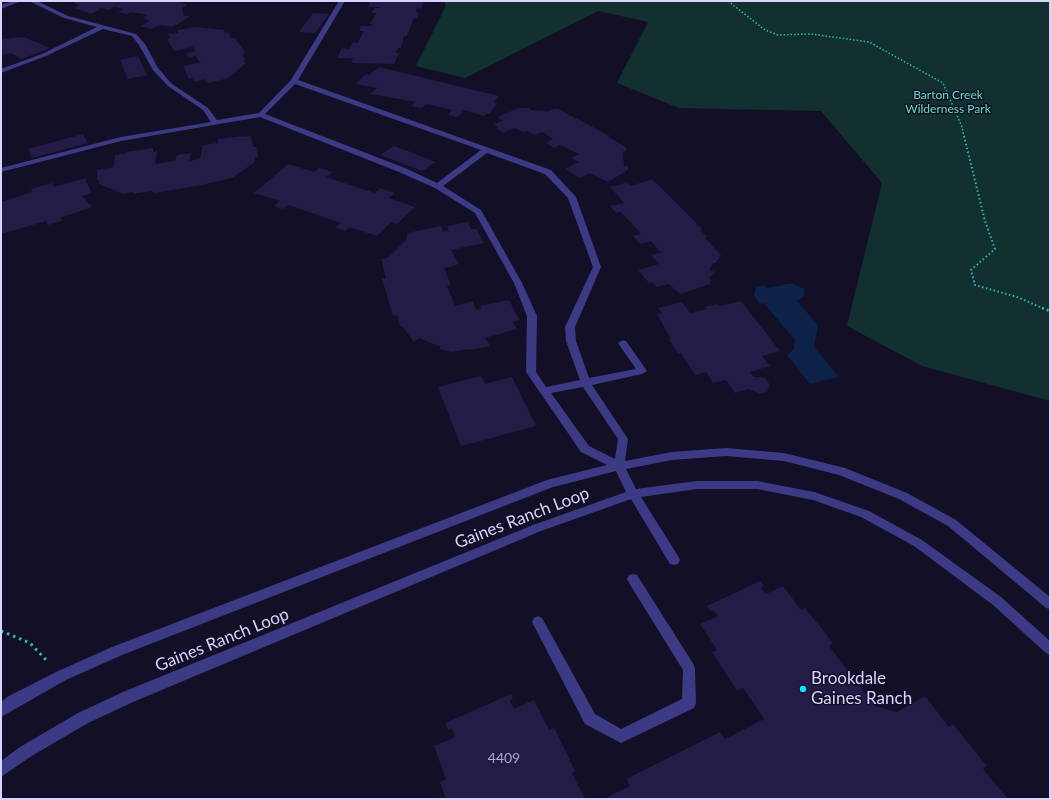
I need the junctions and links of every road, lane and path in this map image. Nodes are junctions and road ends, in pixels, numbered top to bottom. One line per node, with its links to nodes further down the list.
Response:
1 (18, 1): 5 (street)
2 (32, 1): 6 (street)
3 (342, 1): 8 (street)
4 (728, 1): 14 (path)
5 (1, 7)
6 (101, 27): 7 (street); 10 (street)
7 (1, 71)
8 (294, 81): 9 (street); 11 (street)
9 (261, 115): 10 (street); 13 (street)
10 (214, 123): 12 (street)
11 (486, 150): 13 (street); 16 (street)
12 (1, 170)
13 (438, 186): 17 (street)
14 (1050, 311)
15 (623, 343): 16 (street)
16 (586, 383): 17 (street); 18 (street)
17 (544, 391): 18 (street)
18 (619, 466): 19 (street); 22 (street, Gaines Ranch Loop); 26 (street, Gaines Ranch Loop)
19 (633, 494): 20 (street); 25 (street, Gaines Ranch Loop); 28 (street, Gaines Ranch Loop)
20 (674, 560)
21 (633, 579): 23 (street)
22 (1050, 604)
23 (538, 622)
24 (1, 631): 26 (path)
25 (1050, 649)
26 (61, 676): 27 (street, Gaines Ranch Loop)
27 (1, 710)
28 (1, 770)

